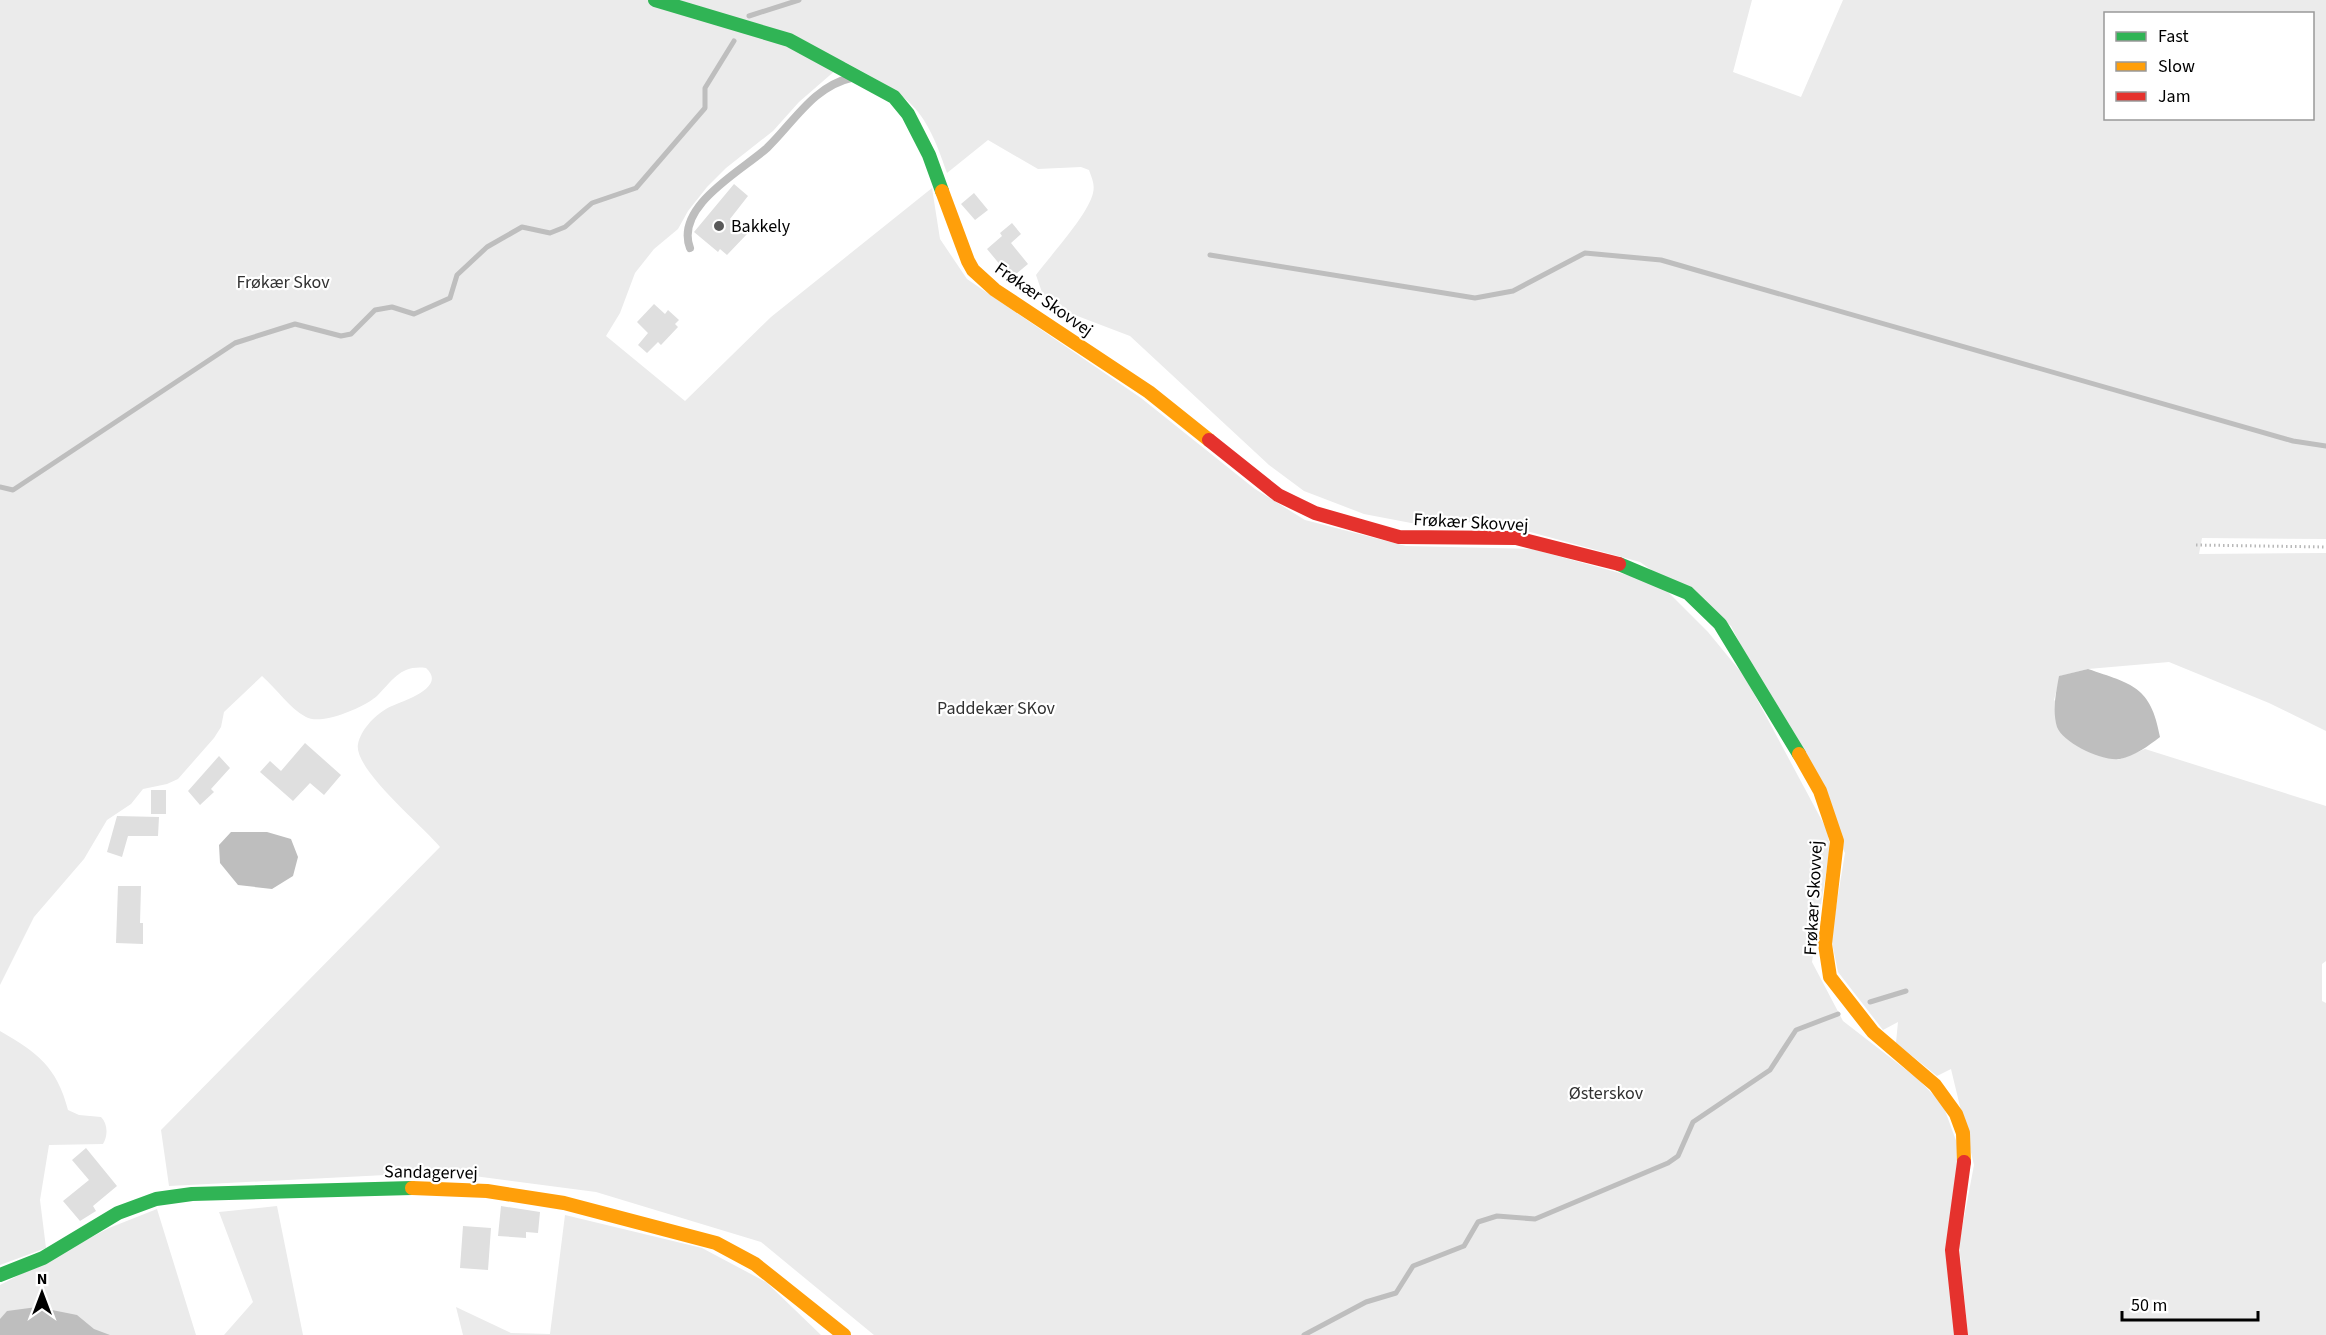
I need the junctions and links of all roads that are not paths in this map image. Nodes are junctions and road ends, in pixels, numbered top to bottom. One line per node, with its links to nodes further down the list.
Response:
1 (655, 0): 2 (street, Frøkær Skovvej)
2 (855, 77): 3 (lane); 6 (street, Frøkær Skovvej)
3 (690, 248)
4 (0, 1275): 5 (street, Sandagervej)
5 (844, 1335)
6 (1961, 1335)

